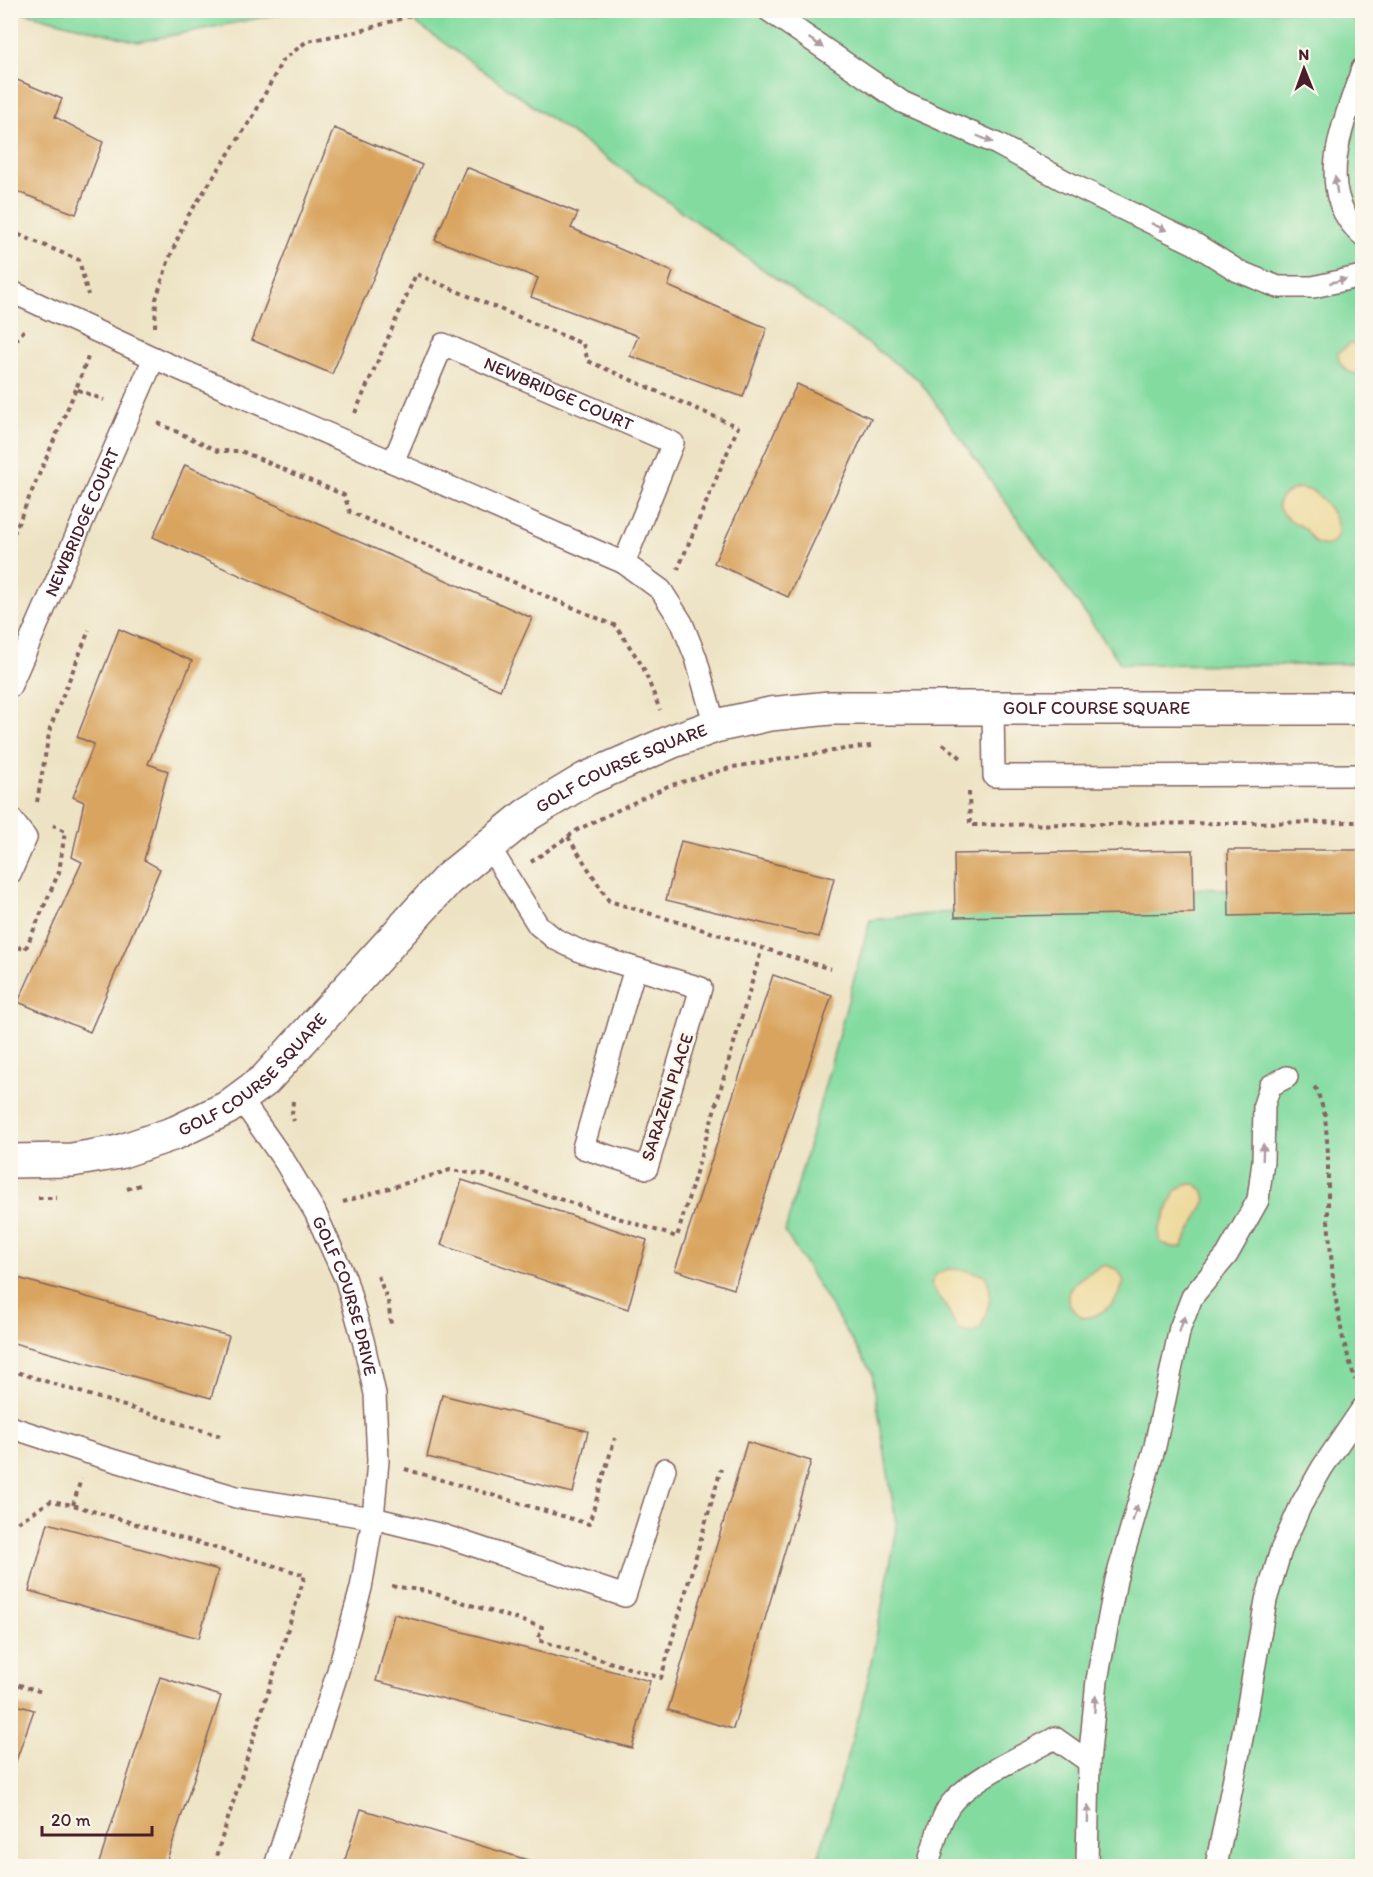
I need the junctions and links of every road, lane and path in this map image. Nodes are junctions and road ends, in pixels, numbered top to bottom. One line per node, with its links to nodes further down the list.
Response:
1 (429, 10): 9 (path)
2 (768, 10): 6 (lane, one-way to 6)
3 (1362, 69): 5 (lane, one-way to 3)
4 (10, 231): 8 (path)
5 (1362, 235)
6 (1362, 276)
7 (10, 291): 11 (lane)
8 (89, 298)
9 (145, 325)
10 (92, 347): 12 (path)
11 (154, 358): 13 (lane, NEWBRIDGE COURT); 14 (lane)
12 (76, 389): 13 (path); 15 (path)
13 (131, 410): 18 (lane, NEWBRIDGE COURT); 23 (path)
14 (393, 462): 16 (lane); 16 (lane, NEWBRIDGE COURT)
15 (10, 542)
16 (624, 562): 21 (lane)
17 (89, 630): 27 (path)
18 (10, 687)
19 (993, 707): 20 (street, GOLF COURSE SQUARE); 21 (street, GOLF COURSE SQUARE); 25 (lane)
20 (1362, 708)
21 (716, 726): 23 (street, GOLF COURSE SQUARE)
22 (938, 740): 24 (path)
23 (673, 741): 31 (path); 32 (street, GOLF COURSE SQUARE)
24 (967, 762)
25 (1362, 775)
26 (969, 789): 30 (path)
27 (36, 804)
28 (10, 817): 33 (lane)
29 (44, 820): 35 (path)
30 (1362, 822)
31 (568, 837): 34 (path); 37 (path)
32 (488, 845): 34 (lane, SARAZEN PLACE); 39 (street, GOLF COURSE SQUARE)
33 (10, 874)
34 (509, 878): 36 (lane, SARAZEN PLACE)
35 (10, 944)
36 (635, 968): 36 (lane, SARAZEN PLACE)
37 (831, 969)
38 (1287, 1077): 42 (path); 53 (lane, one-way to 38)
39 (240, 1098): 40 (street, GOLF COURSE SQUARE); 49 (lane, GOLF COURSE DRIVE)
40 (10, 1161)
41 (10, 1370): 45 (path)
42 (1356, 1382)
43 (1362, 1409): 58 (lane)
44 (10, 1427): 49 (lane)
45 (220, 1436)
46 (615, 1438): 47 (path)
47 (404, 1469)
48 (665, 1469): 49 (lane)
49 (374, 1518): 55 (lane, GOLF COURSE DRIVE)
50 (10, 1527): 54 (path)
51 (10, 1682): 52 (path)
52 (42, 1692)
53 (1089, 1762): 56 (lane); 57 (lane, one-way to 53)
54 (213, 1866)
55 (274, 1866)
56 (928, 1866)
57 (1087, 1866)
58 (1216, 1866)

